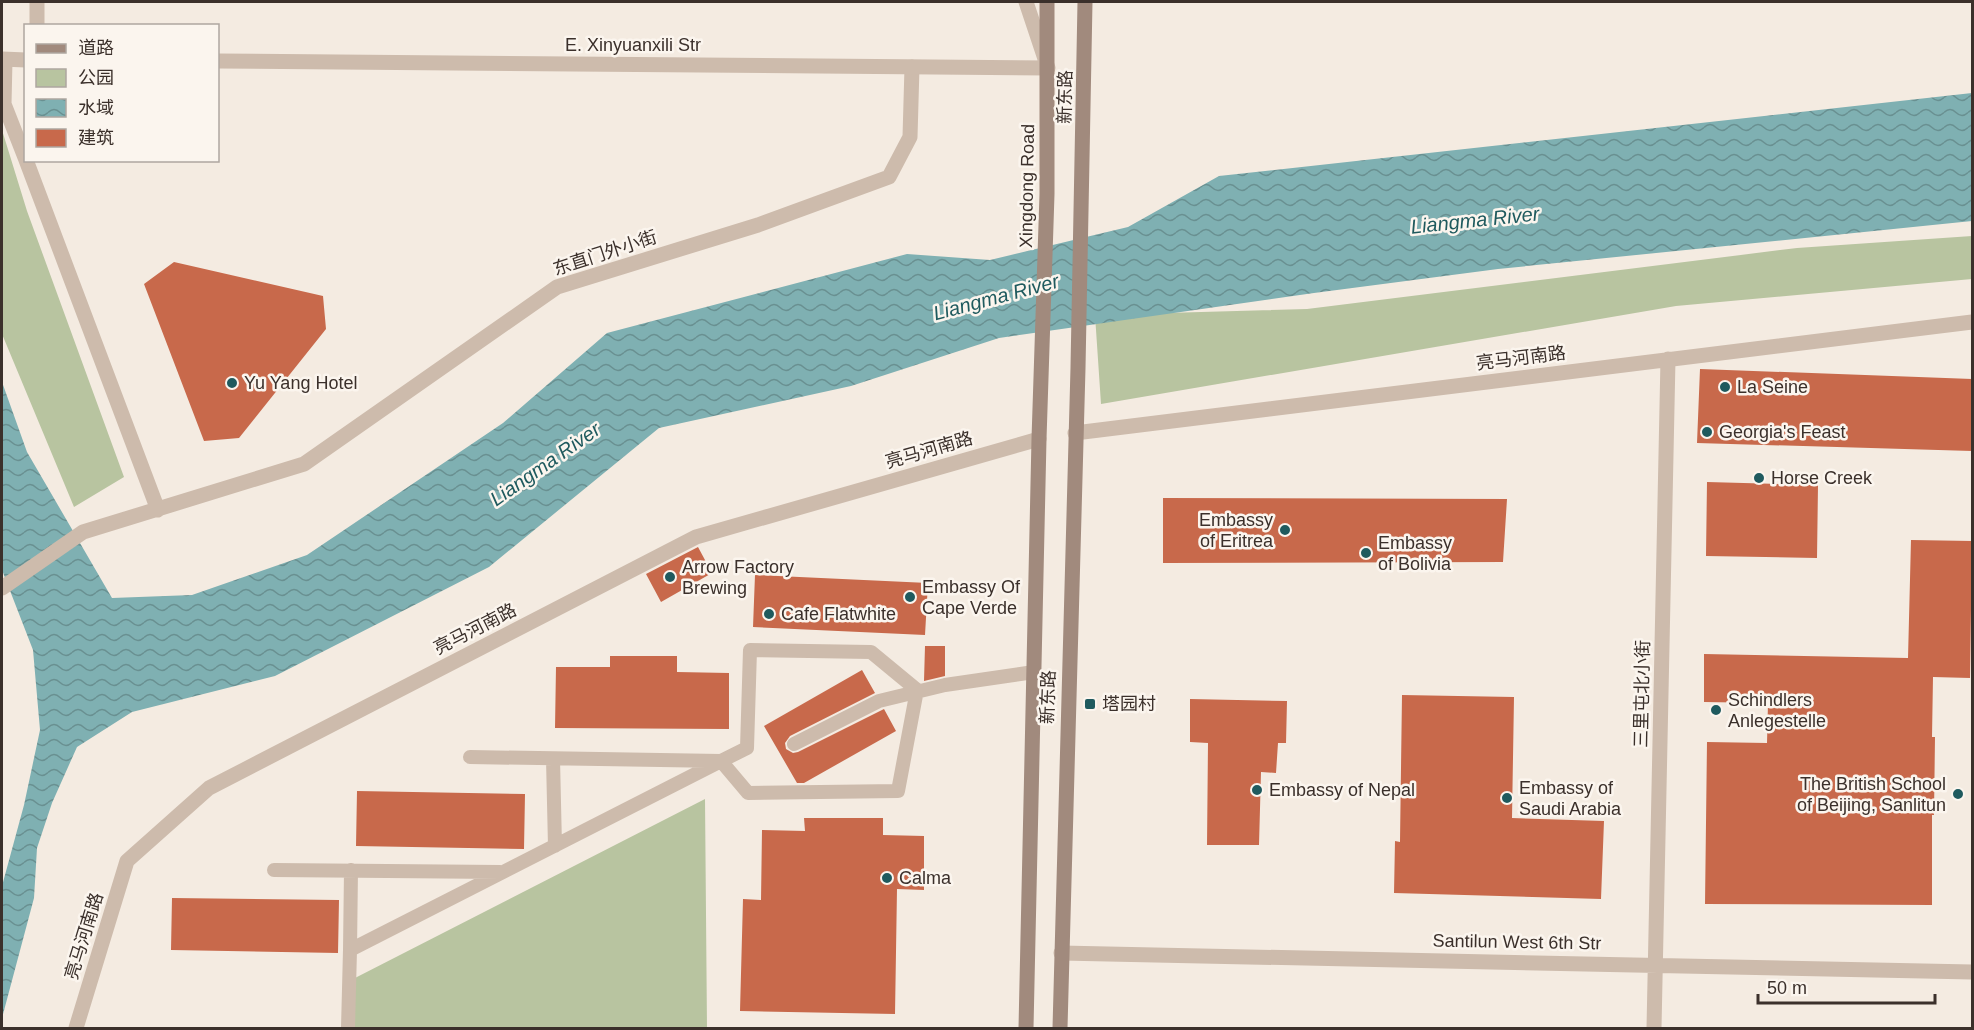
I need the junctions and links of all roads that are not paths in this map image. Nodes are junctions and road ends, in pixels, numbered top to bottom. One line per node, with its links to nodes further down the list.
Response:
1 (37, 2): 5 (street)
2 (1026, 2): 10 (street)
3 (1047, 2): 10 (main road, Xingdong Road)
4 (1085, 2): 16 (main road, 新东路)
5 (37, 24)
6 (3, 59): 7 (street); 11 (street)
7 (24, 60)
8 (219, 61): 9 (street, E. Xinyuanxili Str)
9 (912, 67): 10 (street, E. Xinyuanxili Str); 18 (street, 东直门外小街)
10 (1048, 68): 15 (main road, Xingdong Road)
11 (24, 155)
12 (27, 162): 18 (street)
13 (1972, 322): 14 (street, 亮马河南路)
14 (1668, 359): 16 (street, 亮马河南路); 32 (street, 三里屯北小街)
15 (1041, 371): 17 (main road, 新东路)
16 (1075, 433): 31 (main road, 新东路)
17 (1039, 439): 20 (main road, 新东路); 34 (street, 亮马河南路)
18 (158, 510): 19 (street, 东直门外小街)
19 (2, 588)
20 (1034, 672): 21 (lane); 36 (main road, 新东路)
21 (917, 690): 22 (lane); 25 (lane); 25 (lane)
22 (794, 744)
23 (470, 757): 24 (lane)
24 (553, 759): 25 (lane); 26 (lane)
25 (720, 761): 26 (lane)
26 (555, 846): 29 (lane)
27 (274, 870): 28 (lane)
28 (351, 870): 29 (lane); 30 (lane)
29 (502, 872): 30 (lane)
30 (350, 950): 35 (lane)
31 (1061, 953): 32 (street, Santilun West 6th Str); 37 (main road, 新东路)
32 (1656, 964): 33 (street, Santilun West 6th Str); 38 (street, 三里屯北小街)
33 (1972, 972)
34 (76, 1029)
35 (348, 1029)
36 (1026, 1029)
37 (1060, 1029)
38 (1654, 1029)

